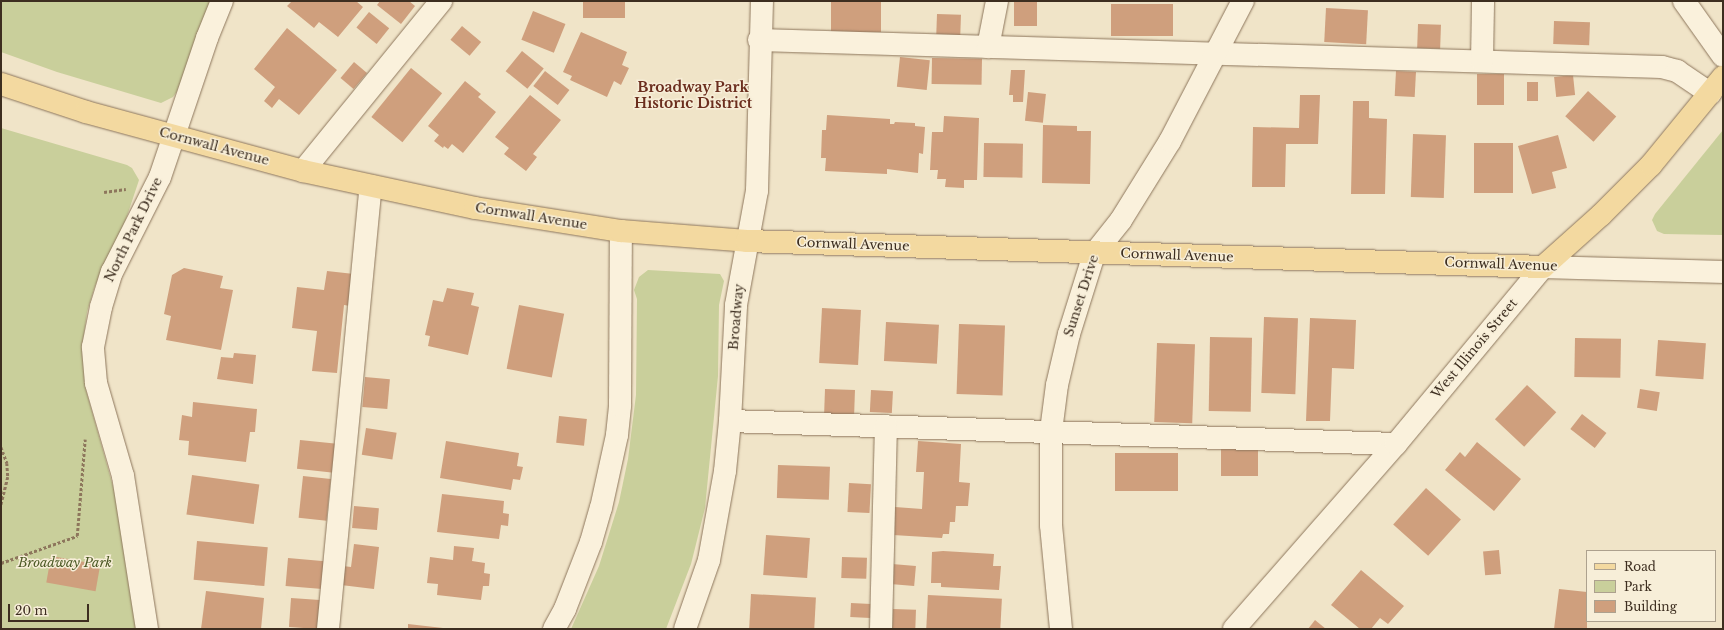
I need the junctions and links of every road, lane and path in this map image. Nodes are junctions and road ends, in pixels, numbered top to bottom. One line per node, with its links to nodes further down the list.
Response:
1 (222, 1): 15 (street, North Park Drive)
2 (441, 1): 16 (street)
3 (762, 1): 8 (street, Broadway)
4 (997, 1): 9 (street)
5 (1243, 1): 10 (street, Sunset Drive)
6 (1483, 1): 12 (street)
7 (1684, 1): 11 (street)
8 (759, 40): 9 (street); 21 (street, Broadway)
9 (988, 47): 10 (street)
10 (1216, 54): 12 (street); 22 (street, Sunset Drive)
11 (1723, 56)
12 (1482, 62): 14 (street)
13 (1, 84): 15 (main road, Cornwall Avenue)
14 (1716, 85): 23 (main road, West Illinois Street)
15 (174, 137): 16 (main road, Cornwall Avenue); 33 (street, North Park Drive)
16 (303, 171): 17 (main road, Cornwall Avenue)
17 (371, 186): 20 (main road, Cornwall Avenue); 34 (street)
18 (119, 190): 19 (path)
19 (104, 192)
20 (621, 231): 21 (main road, Cornwall Avenue); 35 (street)
21 (747, 241): 22 (main road, Cornwall Avenue); 25 (street, Broadway)
22 (1094, 254): 23 (main road, Cornwall Avenue); 27 (street, Sunset Drive)
23 (1543, 267): 24 (street, Cornwall Avenue); 29 (street, West Illinois Street)
24 (1723, 272)
25 (730, 422): 26 (street); 36 (street, Broadway)
26 (886, 426): 27 (street); 37 (street)
27 (1052, 431): 29 (street); 38 (street, Sunset Drive)
28 (85, 435): 32 (path)
29 (1396, 444): 39 (street, West Illinois Street)
30 (1, 447): 31 (path)
31 (1, 505)
32 (1, 563)
33 (147, 629)
34 (328, 629)
35 (554, 629)
36 (685, 629)
37 (881, 629)
38 (1061, 629)
39 (1234, 629)

